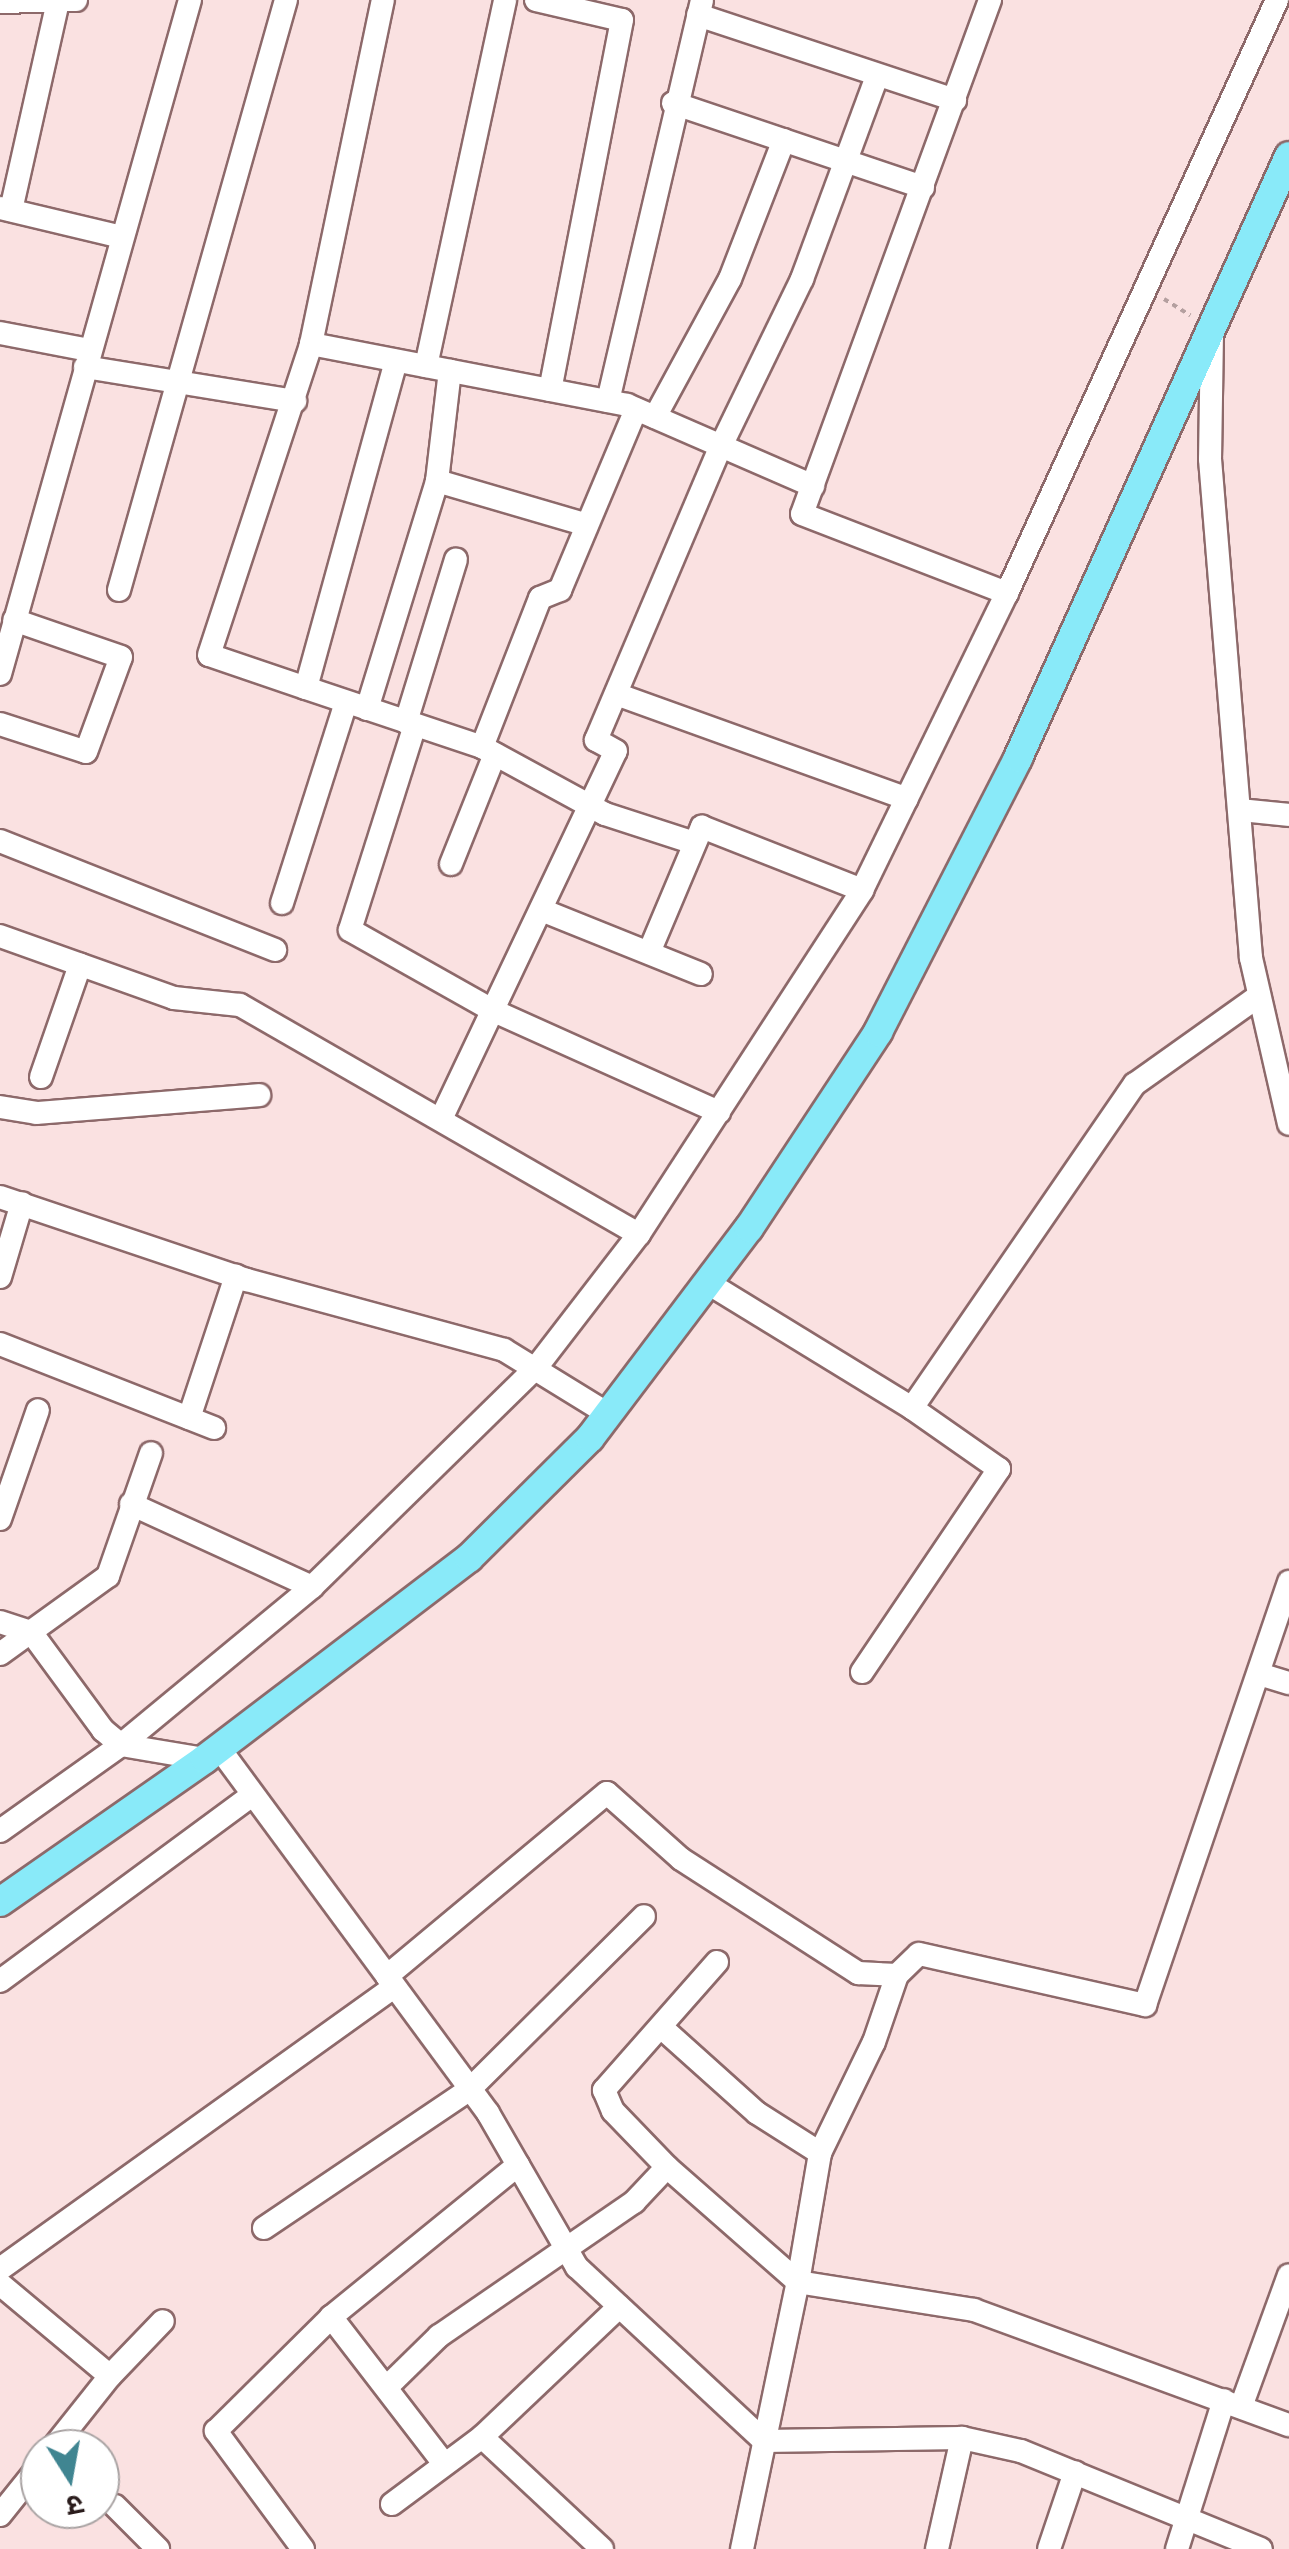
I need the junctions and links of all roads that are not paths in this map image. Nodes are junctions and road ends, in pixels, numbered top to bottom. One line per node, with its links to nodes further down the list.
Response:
1 (58, 0): 2 (street); 10 (street); 19 (street)
2 (76, 0)
3 (190, 0): 20 (street)
4 (286, 0): 28 (street)
5 (383, 0): 23 (street)
6 (505, 0): 26 (street)
7 (536, 0): 29 (street)
8 (990, 0): 13 (street)
9 (1276, 0): 39 (street)
10 (0, 2)
11 (700, 7): 12 (street); 14 (street)
12 (877, 76): 13 (street); 17 (street)
13 (954, 100): 18 (street)
14 (673, 104): 15 (street); 31 (street)
15 (784, 140): 17 (street); 32 (street)
16 (1289, 156): 21 (main road)
17 (850, 162): 18 (street); 33 (street)
18 (923, 187): 35 (street)
19 (5, 209): 20 (street)
20 (122, 237): 24 (street)
21 (1212, 327): 50 (street); 76 (main road)
22 (0, 333): 24 (street)
23 (311, 344): 25 (street); 30 (street)
24 (87, 359): 28 (street); 40 (street)
25 (396, 360): 26 (street); 42 (street)
26 (426, 366): 27 (street)
27 (450, 371): 29 (street); 34 (street)
28 (180, 382): 30 (street); 38 (street)
29 (550, 390): 31 (street)
30 (295, 401): 42 (street)
31 (608, 401): 32 (street)
32 (645, 413): 33 (street); 36 (street)
33 (721, 446): 35 (street); 43 (street)
34 (437, 482): 36 (street); 44 (street)
35 (813, 486): 39 (street)
36 (587, 525): 47 (street)
37 (456, 559): 46 (street)
38 (119, 590)
39 (1007, 593): 48 (street)
40 (14, 620): 41 (street); 45 (street)
41 (0, 674)
42 (306, 688): 44 (street)
43 (616, 694): 48 (street); 49 (street)
44 (357, 706): 46 (street); 56 (street)
45 (0, 724)
46 (410, 724): 47 (street); 64 (street)
47 (488, 750): 49 (street); 54 (street)
48 (907, 799): 55 (street)
49 (591, 806): 53 (street); 57 (street)
50 (1240, 810): 51 (street); 63 (street)
51 (1289, 816)
52 (0, 841): 59 (street)
53 (694, 843): 55 (street); 60 (street)
54 (451, 864)
55 (862, 890): 69 (street)
56 (282, 902)
57 (544, 910): 60 (street); 64 (street)
58 (0, 936): 61 (street)
59 (274, 950)
60 (650, 950): 62 (street)
61 (80, 965): 66 (street); 70 (street)
62 (701, 974)
63 (1260, 996): 65 (street); 79 (street)
64 (494, 1011): 69 (street); 70 (street)
65 (1282, 1062): 71 (street)
66 (41, 1077)
67 (260, 1095): 68 (street)
68 (0, 1107)
69 (719, 1112): 73 (street)
70 (441, 1120): 73 (street)
71 (1289, 1124)
72 (11, 1200): 74 (street); 75 (street)
73 (640, 1234): 78 (street)
74 (236, 1276): 78 (street); 82 (street)
75 (0, 1277)
76 (708, 1283): 79 (street); 81 (main road)
77 (0, 1344): 82 (street)
78 (535, 1369): 81 (street); 88 (street)
79 (912, 1408): 92 (street)
80 (38, 1410): 86 (street)
81 (608, 1414): 96 (main road)
82 (188, 1418): 83 (street)
83 (214, 1428)
84 (151, 1454): 85 (street)
85 (131, 1504): 88 (street); 90 (street)
86 (0, 1519)
87 (1289, 1582): 93 (street)
88 (312, 1588): 95 (street)
89 (0, 1622): 90 (street)
90 (32, 1632): 91 (street); 95 (street)
91 (0, 1654)
92 (862, 1672)
93 (1259, 1674): 94 (street); 102 (street)
94 (1289, 1683)
95 (122, 1745): 96 (street); 98 (street)
96 (212, 1753): 97 (street); 99 (main road)
97 (252, 1795): 103 (street); 104 (street)
98 (0, 1831)
99 (0, 1902)
100 (644, 1916): 106 (street)
101 (717, 1962): 105 (street)
102 (896, 1974): 103 (street); 107 (street)
103 (387, 1976): 106 (street); 112 (street)
104 (0, 1981)
105 (660, 2028): 107 (street); 109 (street)
106 (470, 2089): 108 (street); 110 (street)
107 (820, 2153): 114 (street)
108 (518, 2164): 111 (street); 117 (street)
109 (667, 2167): 111 (street); 114 (street)
110 (264, 2228)
111 (565, 2245): 116 (street); 120 (street)
112 (0, 2270)
113 (1289, 2275): 121 (street)
114 (798, 2282): 121 (street); 126 (street)
115 (0, 2284): 119 (street)
116 (620, 2307): 124 (street); 126 (street)
117 (331, 2317): 120 (street); 134 (street)
118 (164, 2322): 119 (street)
119 (110, 2376): 123 (street)
120 (387, 2387): 127 (street)
121 (1232, 2404): 122 (street); 133 (street)
122 (1289, 2425)
123 (68, 2429)
124 (482, 2437): 127 (street); 136 (street)
125 (962, 2438): 126 (street); 128 (street); 138 (street)
126 (764, 2441): 137 (street)
127 (442, 2461): 130 (street)
128 (1075, 2472): 133 (street); 139 (street)
129 (20, 2490): 132 (street)
130 (392, 2504)
131 (120, 2510): 135 (street)
132 (0, 2515)
133 (1188, 2520): 140 (street); 141 (street)
134 (293, 2545)
135 (158, 2549)
136 (602, 2549)
137 (742, 2549)
138 (937, 2549)
139 (1049, 2549)
140 (1177, 2549)
141 (1260, 2549)

